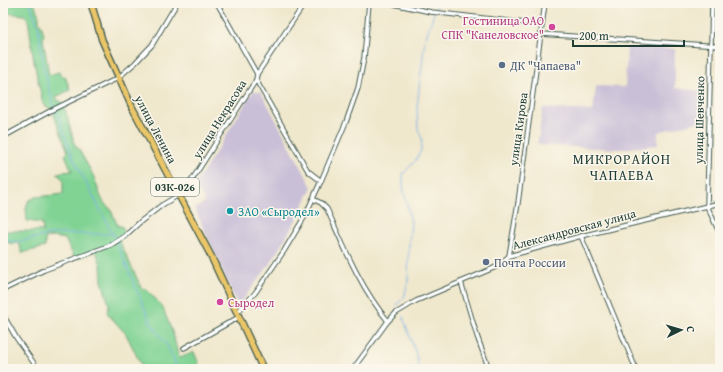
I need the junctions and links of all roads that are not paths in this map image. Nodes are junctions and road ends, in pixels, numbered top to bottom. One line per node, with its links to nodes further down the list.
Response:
1 (91, 3): 14 (main road, улица Ленина / 03К-026)
2 (177, 3): 14 (street)
3 (217, 3): 13 (street)
4 (305, 3): 13 (street, улица Некрасова)
5 (369, 3): 19 (street)
6 (389, 3): 9 (street)
7 (546, 3): 9 (street, улица Кирова)
8 (712, 3): 11 (street, улица Шевченко)
9 (542, 25): 10 (street, улица Кирова)
10 (541, 34): 11 (street); 26 (street, улица Кирова)
11 (711, 46): 12 (street); 23 (street, улица Шевченко)
12 (720, 46)
13 (257, 74): 15 (street, улица Некрасова)
14 (118, 78): 18 (street); 20 (main road, улица Ленина / 03К-026)
15 (256, 80): 16 (street, улица Некрасова); 17 (street)
16 (250, 88): 17 (street); 20 (street, улица Некрасова)
17 (261, 88): 19 (street)
18 (3, 137)
19 (321, 182): 21 (street)
20 (179, 195): 28 (street, улица Некрасова); 30 (main road, улица Ленина / 03К-026)
21 (313, 199): 30 (street); 31 (street)
22 (720, 203): 23 (street, Александровская улица)
23 (707, 206): 24 (street, улица Шевченко); 25 (street, Александровская улица)
24 (720, 234)
25 (581, 236): 26 (street, Александровская улица); 37 (street)
26 (509, 256): 27 (street, Александровская улица)
27 (461, 282): 31 (street, Александровская улица); 36 (street)
28 (3, 290)
29 (3, 315): 33 (street)
30 (238, 315): 32 (street); 34 (main road, улица Ленина / 03К-026)
31 (388, 321): 35 (street, Александровская улица)
32 (184, 348)
33 (38, 369)
34 (263, 369)
35 (353, 369)
36 (489, 369)
37 (636, 369)

